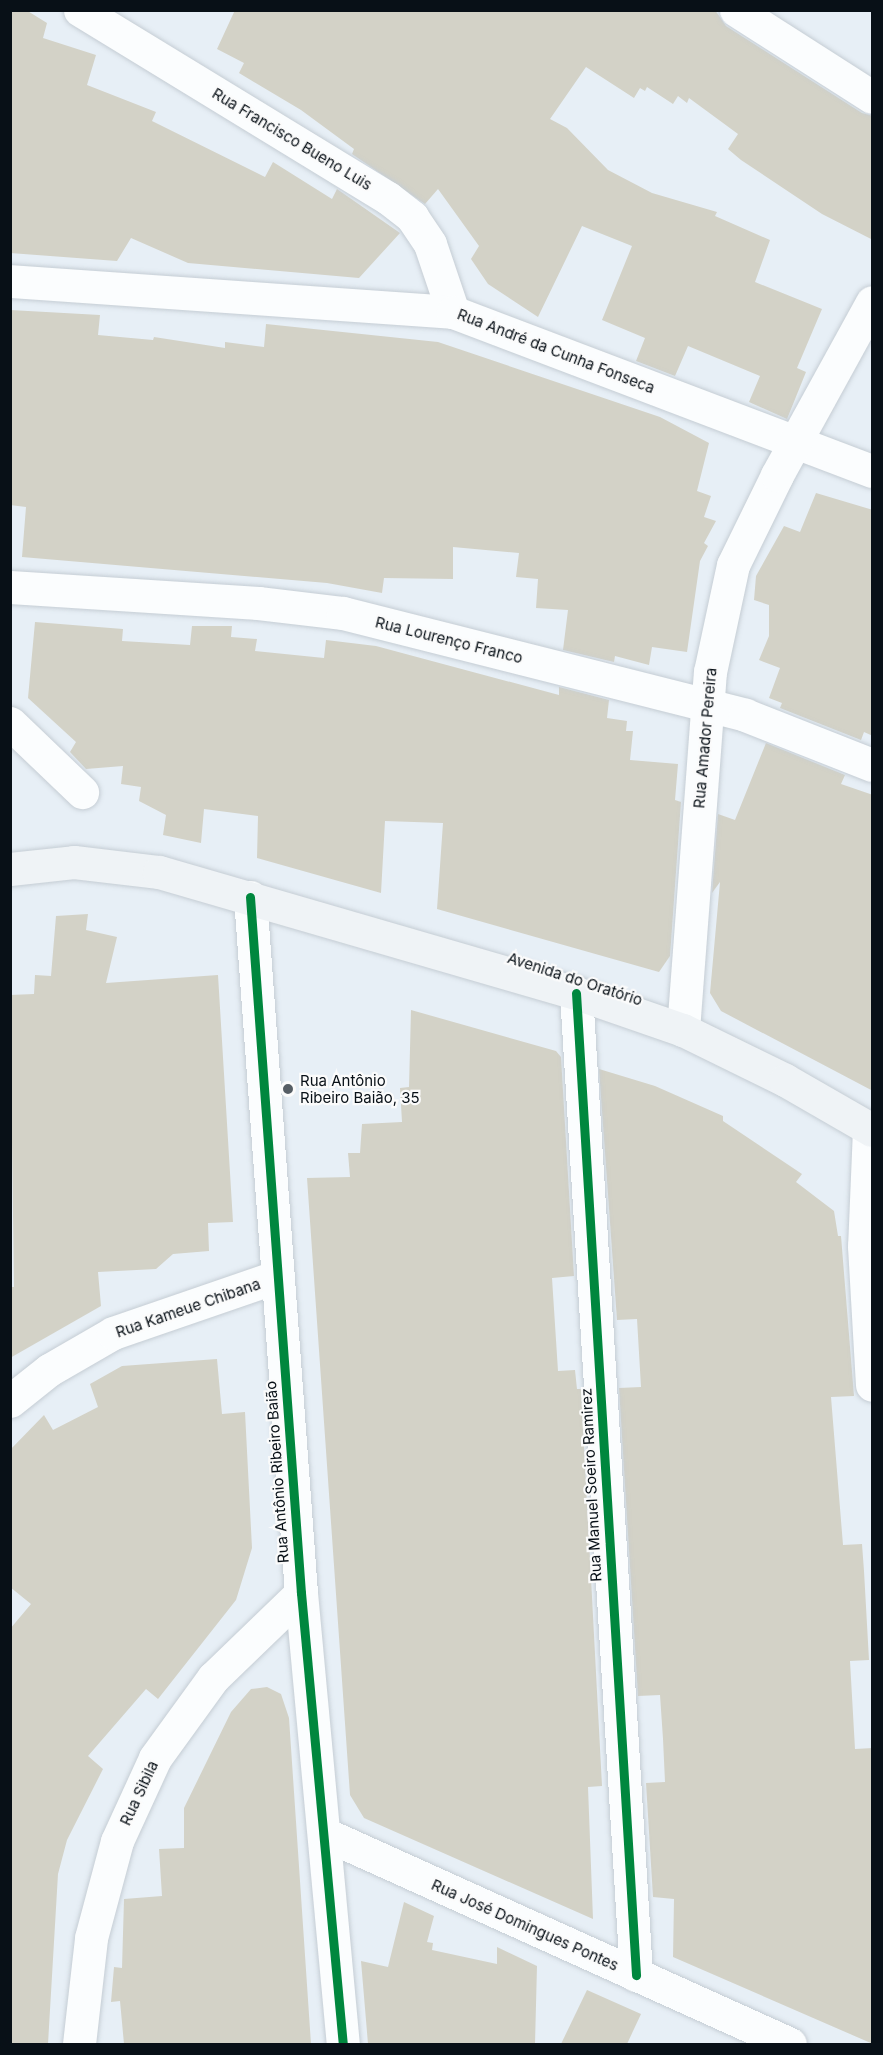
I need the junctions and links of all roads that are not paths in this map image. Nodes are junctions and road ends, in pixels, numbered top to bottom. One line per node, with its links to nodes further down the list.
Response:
1 (80, 10): 6 (street, Rua Francisco Bueno Luis)
2 (736, 10): 3 (street)
3 (873, 97)
4 (10, 281): 6 (street, Rua André da Cunha Fonseca)
5 (873, 302): 7 (street, Rua Amador Pereira)
6 (453, 312): 7 (street, Rua André da Cunha Fonseca)
7 (796, 441): 8 (street, Rua André da Cunha Fonseca); 10 (street, Rua Amador Pereira)
8 (873, 471)
9 (10, 586): 10 (street, Rua Lourenço Franco)
10 (709, 706): 12 (street, Rua Lourenço Franco); 17 (street, Rua Amador Pereira)
11 (10, 723): 13 (street)
12 (873, 765)
13 (82, 792)
14 (10, 869): 15 (main road, Avenida do Oratório)
15 (250, 897): 16 (main road, Avenida do Oratório); 19 (street, Rua Antônio Ribeiro Baião)
16 (576, 993): 17 (main road, Avenida do Oratório); 24 (street, Rua Manuel Soeiro Ramirez)
17 (683, 1030): 18 (main road, Avenida do Oratório)
18 (871, 1130): 20 (street)
19 (276, 1277): 21 (street, Rua Kameue Chibana); 22 (street, Rua Antônio Ribeiro Baião)
20 (873, 1384)
21 (10, 1401)
22 (301, 1593): 23 (street, Rua Antônio Ribeiro Baião); 25 (street, Rua Sibila)
23 (325, 1834): 24 (street, Rua José Domingues Pontes); 26 (street, Rua Antônio Ribeiro Baião)
24 (636, 1975): 27 (street, Rua José Domingues Pontes)
25 (80, 2044)
26 (344, 2044)
27 (790, 2044)

